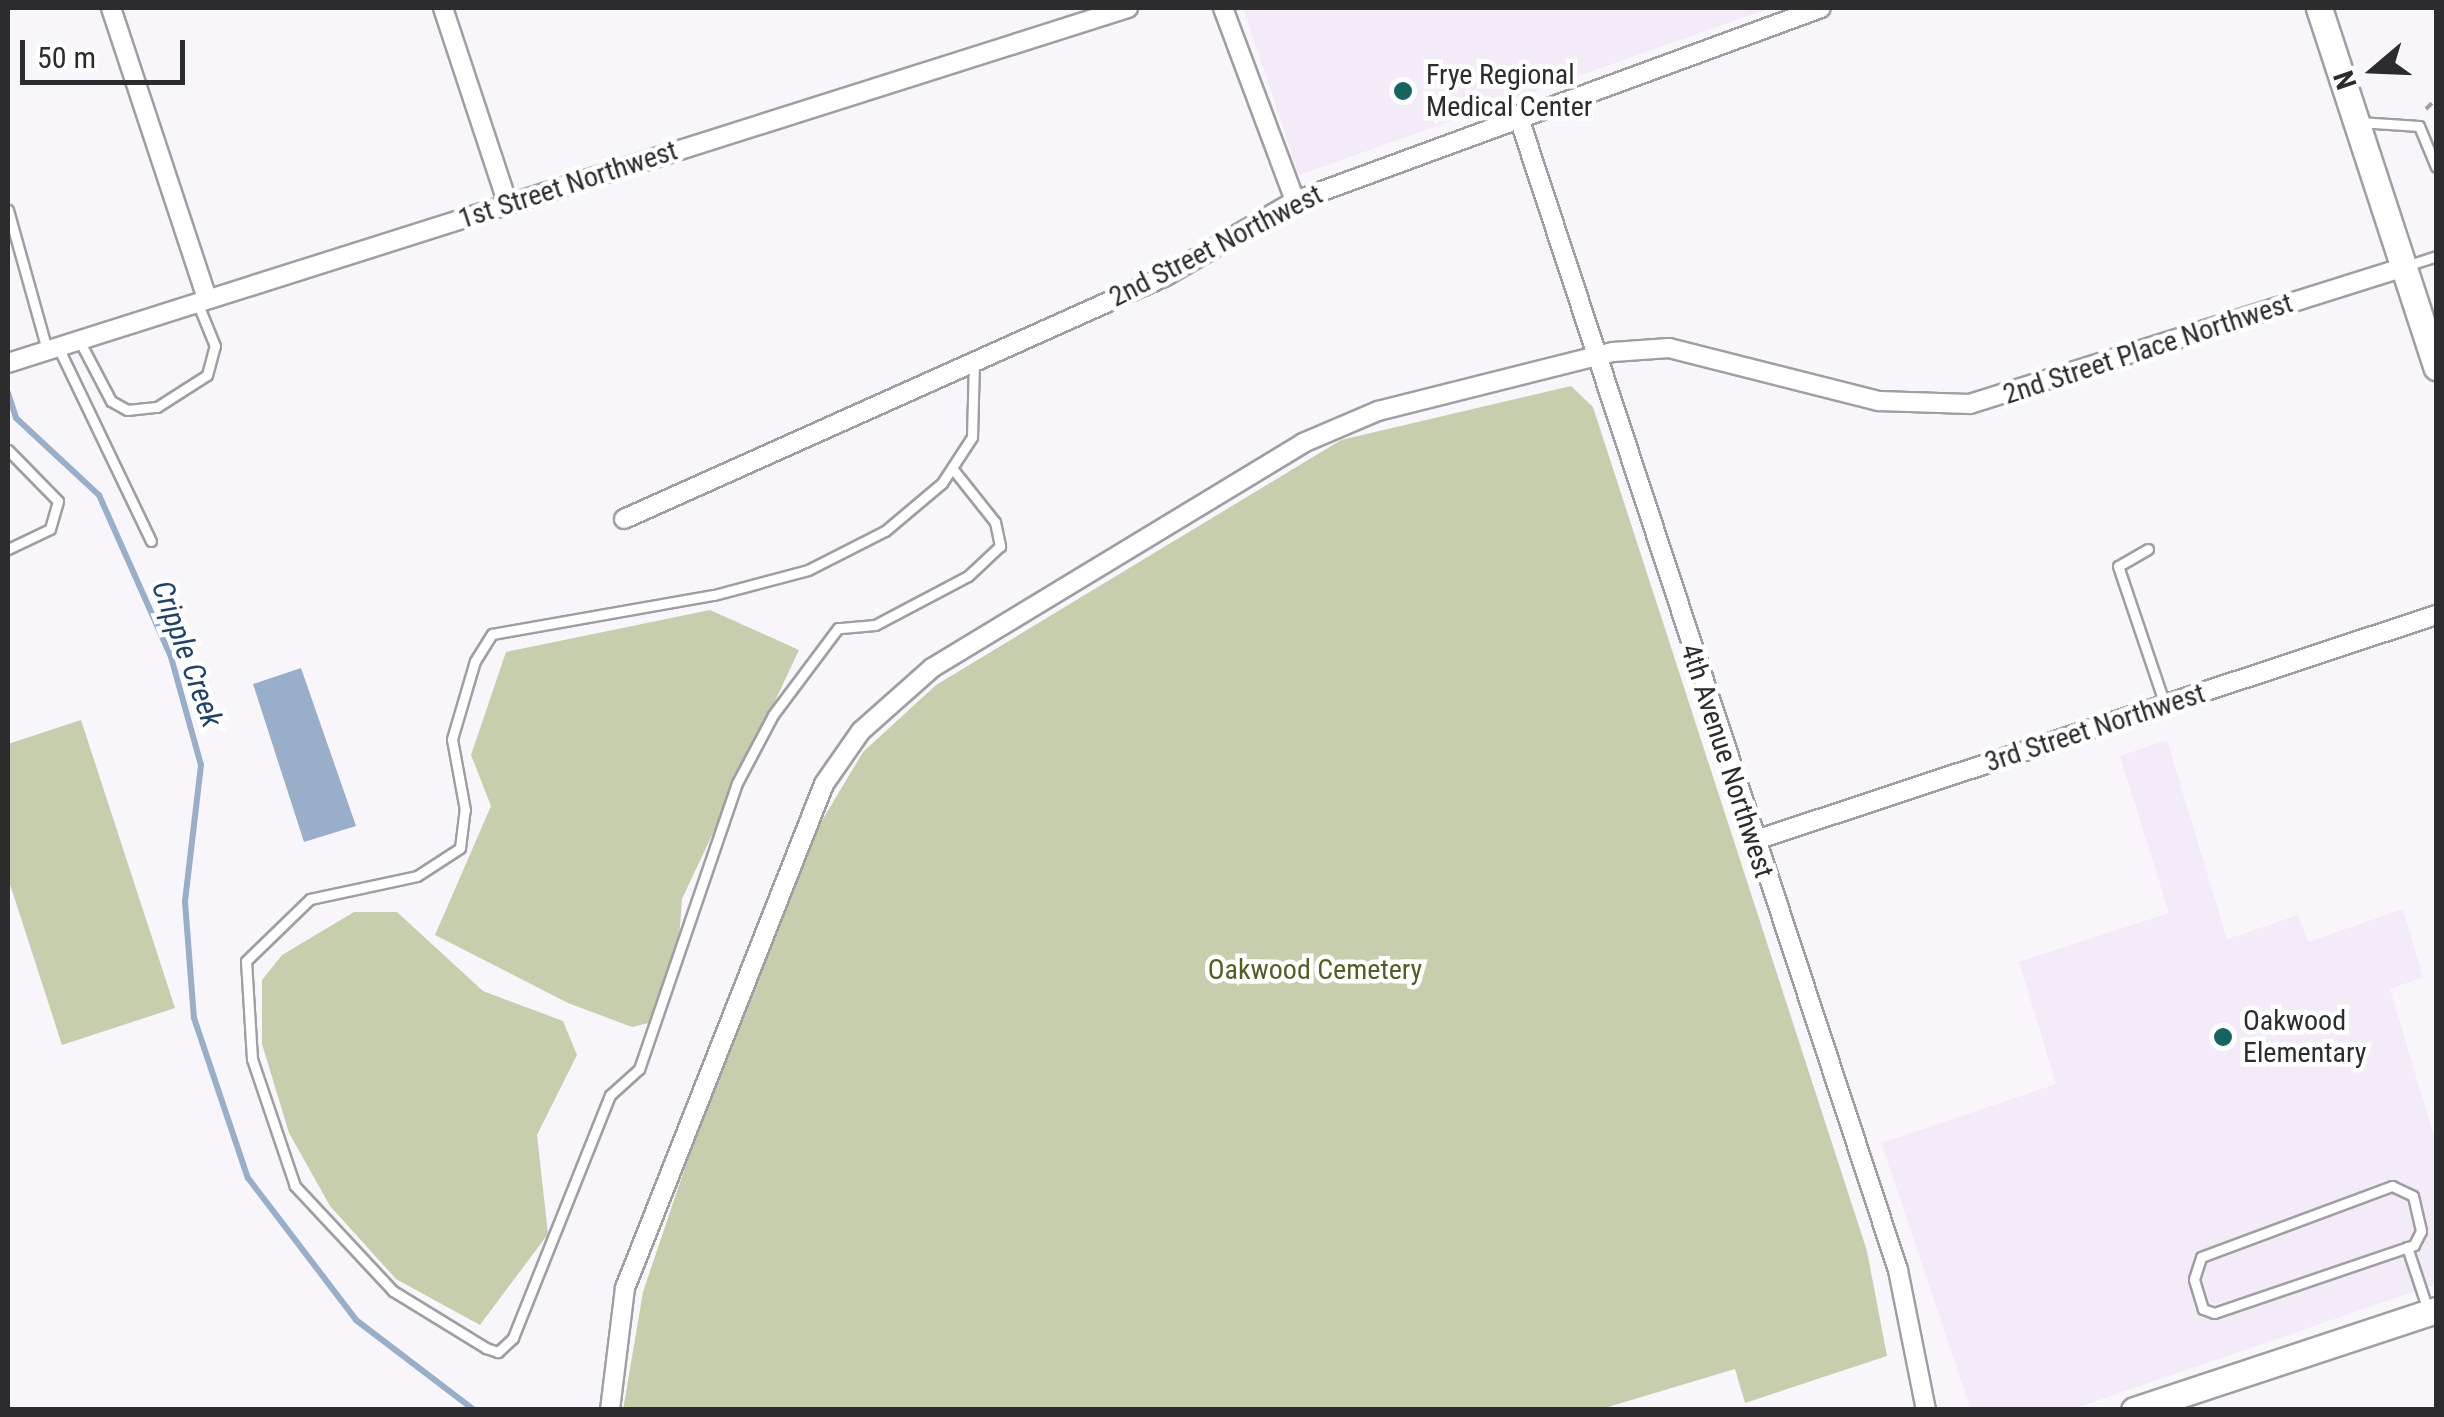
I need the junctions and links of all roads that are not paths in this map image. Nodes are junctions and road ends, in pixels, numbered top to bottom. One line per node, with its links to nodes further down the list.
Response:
1 (111, 8): 15 (street)
2 (442, 8): 11 (street)
3 (1128, 8): 11 (street, 1st Street Northwest)
4 (1224, 8): 10 (street)
5 (1822, 8): 7 (street, 2nd Street Northwest)
6 (2318, 8): 8 (main road)
7 (1518, 115): 10 (street, 2nd Street Northwest); 18 (street, 4th Avenue Northwest)
8 (2356, 122): 9 (lane); 14 (main road)
9 (2436, 168)
10 (1295, 201): 20 (street, 2nd Street Northwest)
11 (508, 204): 15 (street, 1st Street Northwest)
12 (8, 210): 17 (lane)
13 (2436, 256): 14 (lane)
14 (2404, 267): 18 (street, 2nd Street Place Northwest); 21 (main road)
15 (202, 301): 16 (street, 1st Street Northwest); 16 (lane)
16 (79, 340): 17 (street, 1st Street Northwest)
17 (52, 348): 19 (street, 1st Street Northwest); 25 (lane)
18 (1596, 358): 30 (street, 4th Avenue Northwest); 33 (street)
19 (8, 362)
20 (974, 363): 23 (lane); 24 (street, 2nd Street Northwest)
21 (2436, 367)
22 (8, 450): 27 (lane)
23 (952, 468): 23 (lane)
24 (624, 519)
25 (150, 542)
26 (2148, 549): 29 (lane)
27 (8, 550)
28 (2436, 614): 29 (street, 3rd Street Northwest)
29 (2164, 705): 30 (street, 3rd Street Northwest)
30 (1753, 841): 34 (street, 4th Avenue Northwest)
31 (2407, 1247): 31 (lane); 32 (lane)
32 (2432, 1311): 35 (main road)
33 (610, 1410)
34 (1926, 1410)
35 (2134, 1410)

